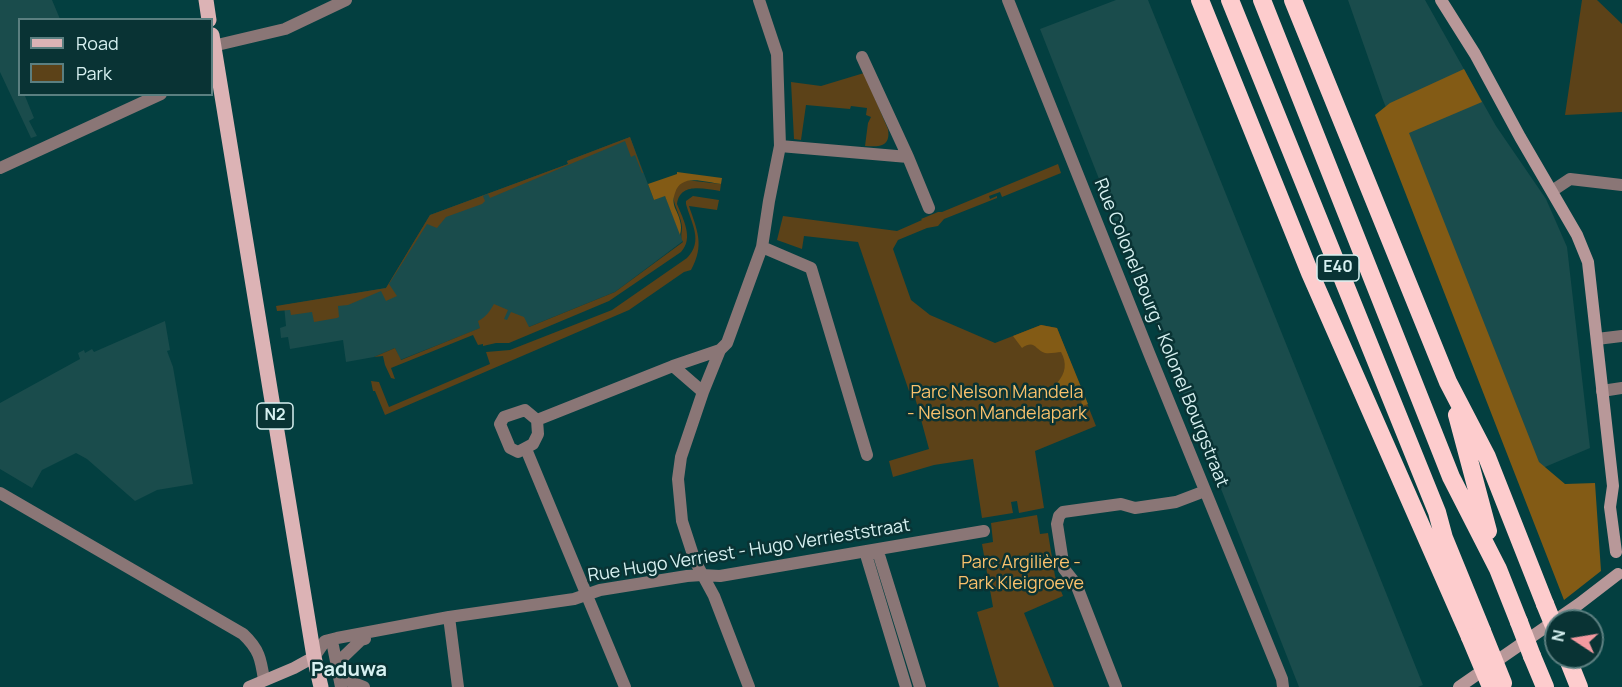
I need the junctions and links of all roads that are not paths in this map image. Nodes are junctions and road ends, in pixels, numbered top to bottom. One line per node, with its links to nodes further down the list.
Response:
1 (206, 0): 10 (main road)
2 (346, 0): 11 (street)
3 (759, 0): 15 (street)
4 (1008, 0): 34 (street, Rue Colonel Bourg - Kolonel Bourgstraat)
5 (1200, 0): 46 (highway, E40)
6 (1230, 0): 46 (highway, E40)
7 (1262, 0): 40 (highway, E40)
8 (1293, 0): 26 (highway, E40)
9 (1441, 0): 19 (street)
10 (209, 18)
11 (213, 41)
12 (862, 57): 16 (street)
13 (214, 68): 49 (main road, N2)
14 (157, 96): 17 (street)
15 (780, 146): 16 (street); 21 (street)
16 (908, 157): 20 (street)
17 (0, 168)
18 (1622, 185): 19 (street)
19 (1552, 191): 23 (street)
20 (929, 208)
21 (762, 247): 24 (street); 32 (street)
22 (1622, 336): 23 (street)
23 (1597, 339): 28 (street)
24 (720, 350): 25 (street); 29 (street)
25 (673, 366): 29 (street); 30 (street)
26 (1448, 382): 40 (highway, E40); 44 (highway, E40, bridge)
27 (1622, 388): 28 (street)
28 (1602, 391): 33 (street)
29 (703, 392): 41 (street)
30 (537, 420): 31 (street); 31 (street)
31 (526, 449): 43 (street)
32 (867, 455)
33 (1613, 486): 36 (street); 38 (street)
34 (1205, 492): 53 (street, Rue Colonel Bourg - Kolonel Bourgstraat); 63 (street)
35 (0, 493): 52 (street)
36 (1622, 504)
37 (984, 531): 39 (street, Rue Hugo Verriest - Hugo Verrieststraat)
38 (1619, 547): 42 (street)
39 (871, 551): 41 (street, Rue Hugo Verriest - Hugo Verrieststraat); 61 (street); 62 (street)
40 (1498, 569): 65 (highway, E40, bridge)
41 (702, 574): 43 (street, Rue Hugo Verriest - Hugo Verrieststraat); 60 (street)
42 (1620, 576): 64 (street)
43 (586, 594): 45 (street, Rue Hugo Verriest - Hugo Verrieststraat); 59 (street)
44 (1547, 609)
45 (449, 617): 49 (street, Rue Hugo Verriest - Hugo Verrieststraat); 54 (street)
46 (1476, 634): 55 (highway, E40, bridge)
47 (364, 639): 51 (street)
48 (333, 646): 51 (street)
49 (314, 657): 52 (street); 57 (main road, N2)
50 (1572, 669): 66 (highway)
51 (339, 676): 58 (street)
52 (265, 683): 56 (street)
53 (1284, 684)
54 (456, 686)
55 (1499, 686)
56 (249, 687)
57 (321, 687)
58 (364, 687)
59 (625, 687)
60 (749, 687)
61 (906, 687)
62 (920, 687)
63 (1116, 687)
64 (1459, 687)
65 (1545, 687)
66 (1579, 687)

